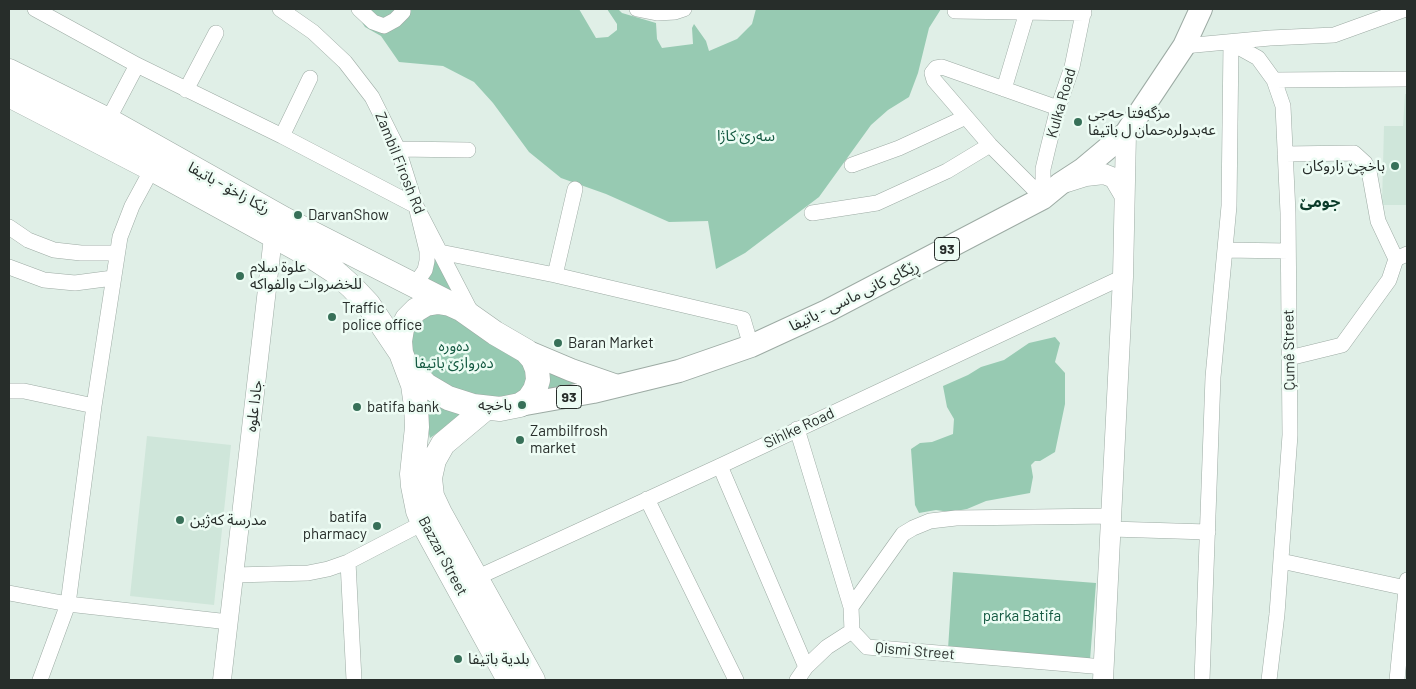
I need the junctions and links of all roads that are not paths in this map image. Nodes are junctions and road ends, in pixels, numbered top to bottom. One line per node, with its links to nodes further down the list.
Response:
1 (35, 9): 15 (street)
2 (280, 9): 29 (street, Zambil Firosh Rd)
3 (359, 9): 4 (street)
4 (403, 9)
5 (637, 9): 6 (street)
6 (684, 9)
7 (1201, 9): 14 (main road, ڕێگای کانی ماسی - باتيفا / 93)
8 (1406, 9): 13 (street)
9 (1084, 11): 11 (street); 23 (street, Kulka Road)
10 (955, 12): 11 (street)
11 (1027, 12): 20 (street)
12 (216, 33): 21 (street)
13 (1231, 42): 14 (street); 19 (street, Çumê Street); 41 (street)
14 (1184, 46): 26 (main road, ڕێگای کانی ماسی - باتيفا / 93)
15 (137, 65): 21 (street); 25 (street)
16 (9, 71): 25 (highway, رێکا زاخۆ - باتیفا)
17 (310, 78): 27 (street)
18 (1407, 79): 19 (street)
19 (1274, 80): 31 (street, Çumê Street)
20 (1004, 89): 23 (street); 24 (street)
21 (186, 90): 27 (street)
22 (9, 95): 33 (highway, رێکا زاخۆ - باتیفا)
23 (1058, 108): 35 (street, Kulka Road)
24 (966, 117): 28 (street); 32 (street)
25 (108, 120): 50 (highway, رێکا زاخۆ - باتیفا)
26 (1126, 133): 35 (main road, ڕێگای کانی ماسی - باتيفا / 93); 36 (main road)
27 (282, 136): 37 (street)
28 (990, 145): 35 (street); 38 (street)
29 (398, 149): 30 (street); 37 (street, Zambil Firosh Rd)
30 (468, 150)
31 (1285, 154): 42 (street, Çumê Street); 45 (street)
32 (852, 165)
33 (152, 169): 40 (highway, رێکا زاخۆ - باتیفا); 44 (street)
34 (575, 189): 47 (street)
35 (1051, 191): 36 (main road); 53 (main road, ڕێگای کانی ماسی - باتيفا / 93)
36 (1124, 195): 48 (main road)
37 (416, 206): 43 (street, Zambil Firosh Rd); 50 (street)
38 (812, 213)
39 (9, 227): 44 (street)
40 (274, 237): 56 (highway, رێکا زاخۆ - باتیفا); 70 (street, جادا علوه)
41 (1225, 250): 42 (street); 67 (street)
42 (1288, 251): 55 (street, Çumê Street)
43 (440, 252): 47 (street); 52 (street, Zambil Firosh Rd)
44 (116, 253): 49 (street)
45 (1402, 256): 55 (street)
46 (9, 267): 49 (street)
47 (554, 275): 53 (street)
48 (1123, 277): 62 (street, Sihlke Road); 65 (main road)
49 (113, 278): 60 (street)
50 (414, 286): 51 (highway, رێکا زاخۆ - باتیفا)
51 (450, 304): 52 (highway); 56 (highway)
52 (474, 317): 54 (highway)
53 (751, 346): 57 (main road, ڕێگای کانی ماسی - باتيفا / 93)
54 (526, 351): 57 (main road, 93); 59 (highway)
55 (1289, 358): 68 (street, Çumê Street)
56 (403, 359): 61 (highway); 66 (highway, Bazzar Street)
57 (617, 386): 59 (main road, ڕێگای کانی ماسی - باتيفا / 93)
58 (9, 391): 60 (street)
59 (520, 405): 61 (highway)
60 (94, 406): 74 (street)
61 (486, 408): 71 (highway, Bazzar Street)
62 (797, 429): 63 (street, Sihlke Road); 75 (street)
63 (720, 466): 64 (street, Sihlke Road); 79 (street)
64 (647, 498): 71 (street, Sihlke Road); 86 (street)
65 (1111, 522): 67 (street); 75 (street); 80 (main road)
66 (423, 523): 69 (street); 81 (highway, Bazzar Street)
67 (1208, 532): 88 (street)
68 (1281, 561): 72 (street); 89 (street, Çumê Street)
69 (348, 562): 70 (street); 84 (street)
70 (234, 575): 76 (street, جادا علوه)
71 (476, 578): 85 (highway, Bazzar Street)
72 (1406, 583): 77 (street)
73 (9, 593): 74 (street)
74 (68, 604): 76 (street); 82 (street)
75 (851, 607): 78 (street)
76 (229, 622): 83 (street, جادا علوه)
77 (1405, 626): 90 (street)
78 (852, 631): 79 (street); 80 (street, Qismi Street)
79 (806, 667): 87 (street)
80 (1104, 674)
81 (506, 678)
82 (40, 680)
83 (222, 680)
84 (354, 680)
85 (533, 680)
86 (736, 680)
87 (797, 680)
88 (1202, 680)
89 (1269, 680)
90 (1397, 680)

